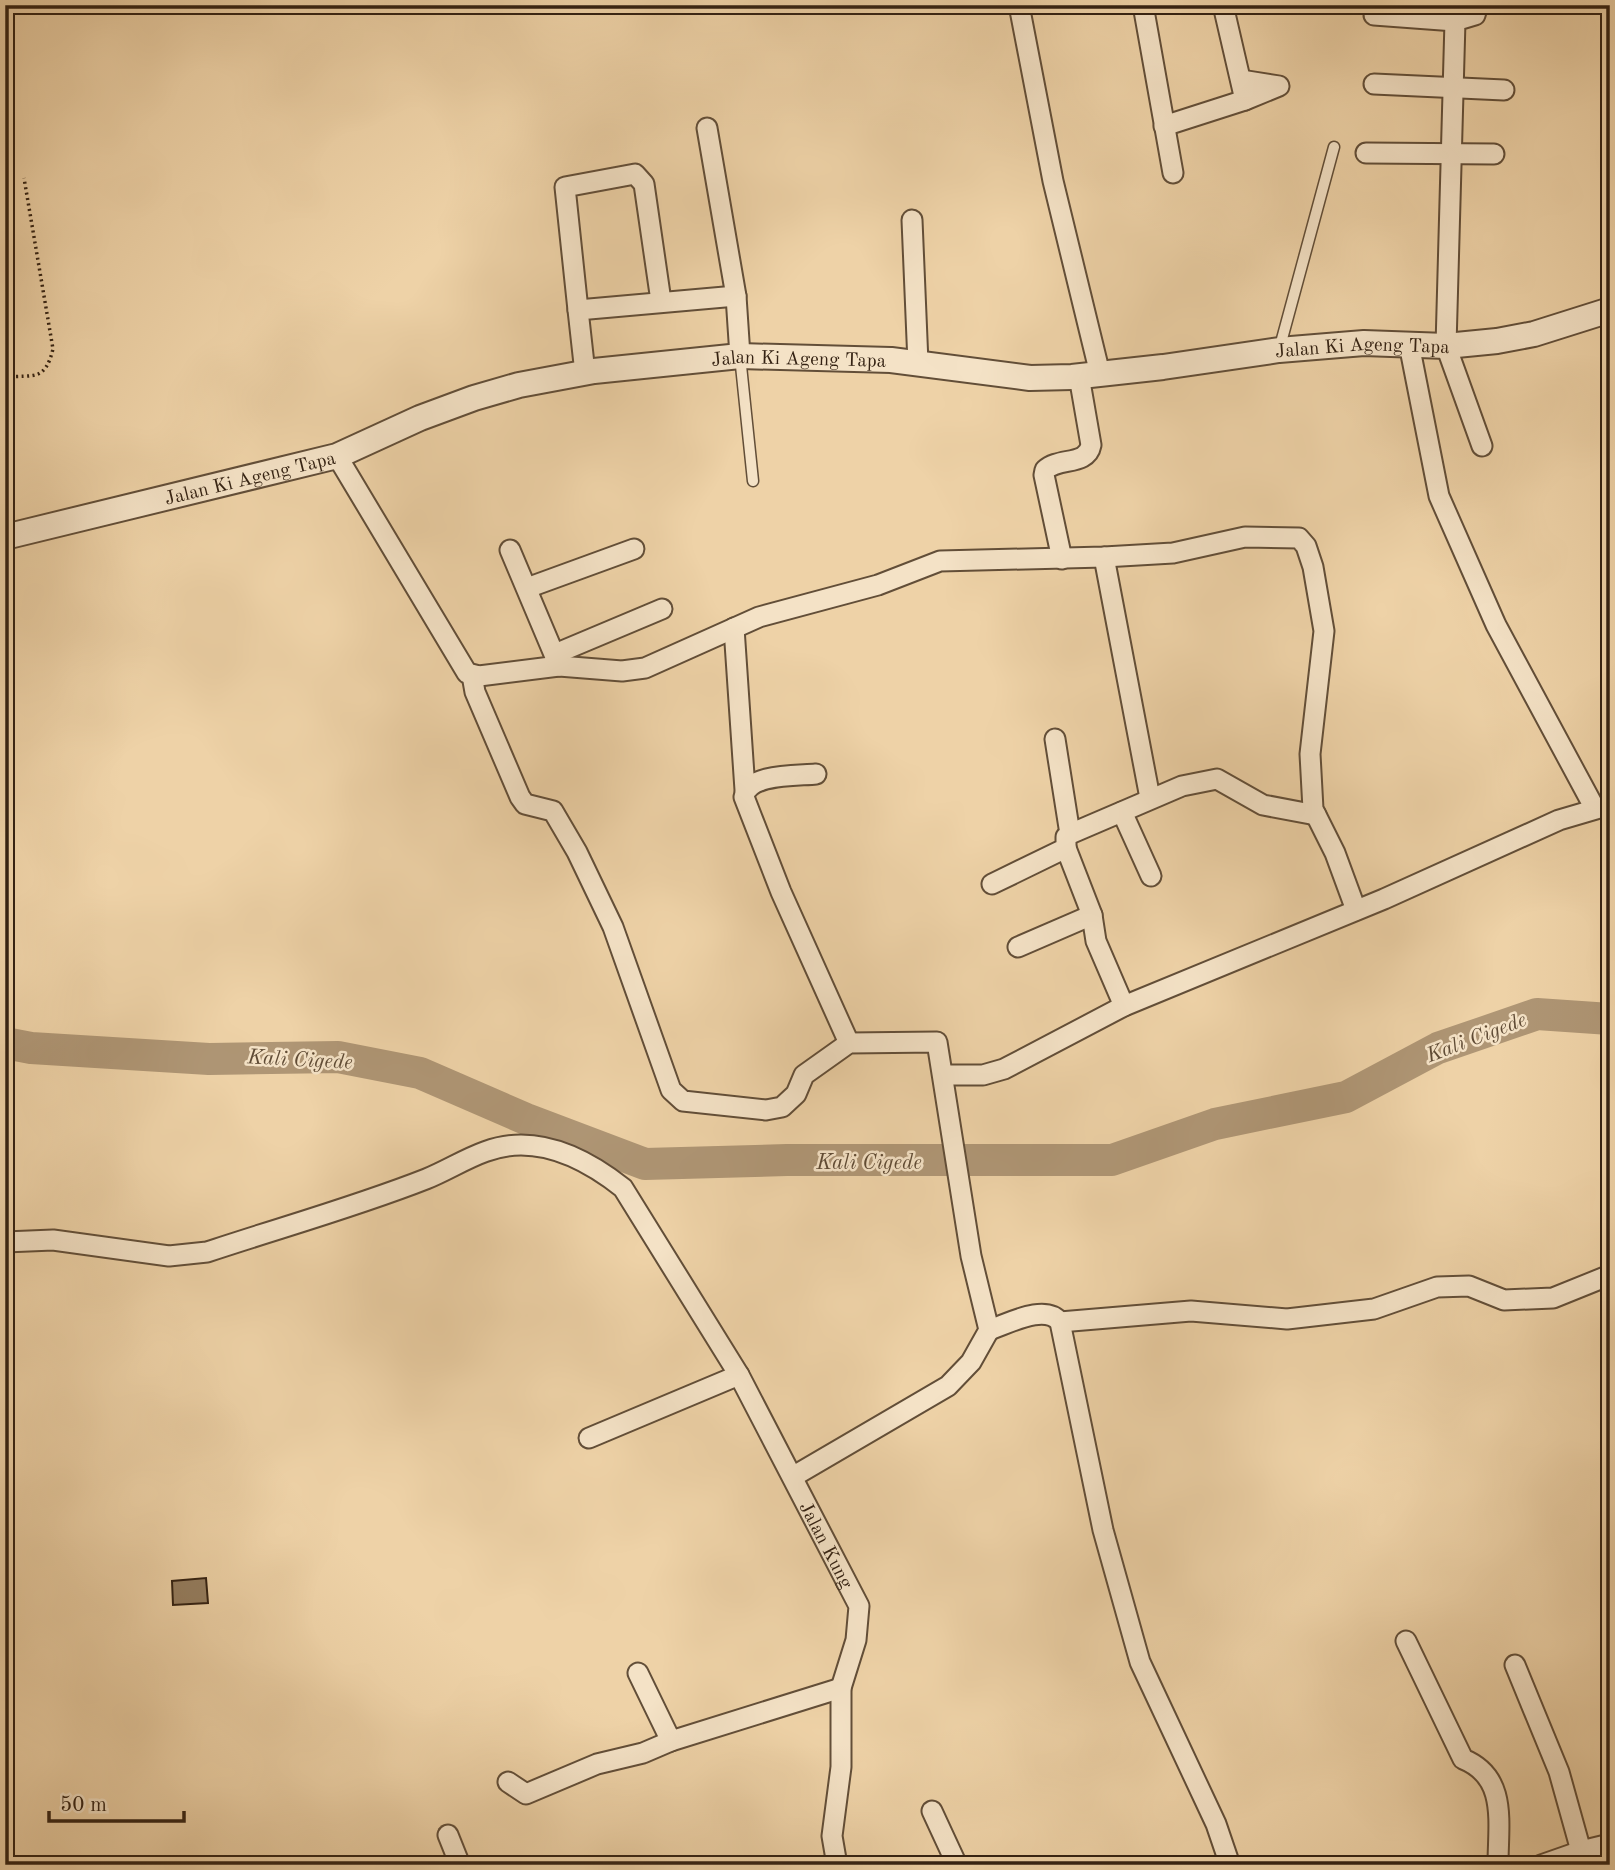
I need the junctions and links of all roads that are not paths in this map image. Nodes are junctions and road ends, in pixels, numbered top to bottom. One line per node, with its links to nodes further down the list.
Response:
1 (1019, 5): 30 (street)
2 (1143, 5): 12 (street)
3 (1223, 5): 7 (street)
4 (1478, 5): 6 (street)
5 (1374, 15): 6 (street)
6 (1455, 21): 9 (street)
7 (1241, 80): 11 (street); 11 (street)
8 (1374, 84): 9 (street)
9 (1452, 86): 10 (street); 17 (street)
10 (1504, 90)
11 (1245, 100): 12 (street)
12 (1164, 126): 18 (street)
13 (707, 128): 20 (street)
14 (1334, 147): 26 (lane)
15 (1366, 153): 17 (street)
16 (1494, 154): 17 (street)
17 (1449, 156): 25 (street)
18 (1173, 173)
19 (912, 220): 28 (street)
20 (736, 296): 21 (street); 27 (street)
21 (662, 301): 22 (street); 22 (street)
22 (578, 310): 29 (street)
23 (1610, 310): 25 (street, Jalan Ki Ageng Tapa)
24 (1409, 344): 25 (street, Jalan Ki Ageng Tapa); 26 (street, Jalan Ki Ageng Tapa); 48 (street)
25 (1446, 346): 31 (street)
26 (1279, 350): 30 (street, Jalan Ki Ageng Tapa)
27 (740, 356): 28 (street, Jalan Ki Ageng Tapa); 29 (street, Jalan Ki Ageng Tapa); 33 (lane)
28 (918, 363): 30 (street, Jalan Ki Ageng Tapa)
29 (585, 373): 32 (street, Jalan Ki Ageng Tapa)
30 (1089, 375): 38 (street)
31 (1482, 446)
32 (337, 456): 34 (street, Jalan Ki Ageng Tapa); 43 (street)
33 (753, 481)
34 (5, 537)
35 (634, 548): 39 (street)
36 (510, 550): 39 (street)
37 (1104, 558): 38 (street); 47 (street); 50 (street)
38 (1062, 559): 41 (street)
39 (527, 589): 42 (street)
40 (662, 609): 42 (street)
41 (734, 628): 42 (street); 46 (street)
42 (557, 660): 43 (street)
43 (472, 676): 58 (street)
44 (1055, 739): 51 (street)
45 (816, 774): 46 (street)
46 (745, 790): 58 (street)
47 (1150, 798): 49 (street); 50 (street)
48 (1602, 806): 54 (street)
49 (1122, 812): 51 (street); 52 (street)
50 (1316, 815): 54 (street)
51 (1068, 841): 53 (street); 55 (street)
52 (1151, 876)
53 (992, 884)
54 (1356, 910): 57 (street)
55 (1092, 915): 56 (street); 57 (street)
56 (1018, 947)
57 (1124, 1006): 59 (street)
58 (849, 1043): 59 (street)
59 (943, 1075): 63 (street)
60 (5, 1242): 64 (street, Jalan Kung)
61 (1610, 1275): 62 (street)
62 (1060, 1322): 63 (street); 80 (street)
63 (989, 1330): 66 (street)
64 (739, 1375): 65 (street); 66 (street, Jalan Kung)
65 (589, 1438)
66 (794, 1476): 70 (street, Jalan Kung)
67 (1406, 1641): 81 (street)
68 (1515, 1665): 76 (street)
69 (638, 1673): 71 (street)
70 (841, 1688): 71 (street); 78 (street, Jalan Kung)
71 (671, 1741): 72 (street)
72 (508, 1782)
73 (932, 1811): 79 (street)
74 (447, 1835): 77 (street)
75 (1610, 1844): 76 (street)
76 (1581, 1851): 82 (street)
77 (460, 1865)
78 (837, 1865)
79 (957, 1865)
80 (1230, 1865)
81 (1498, 1865)
82 (1541, 1865)

